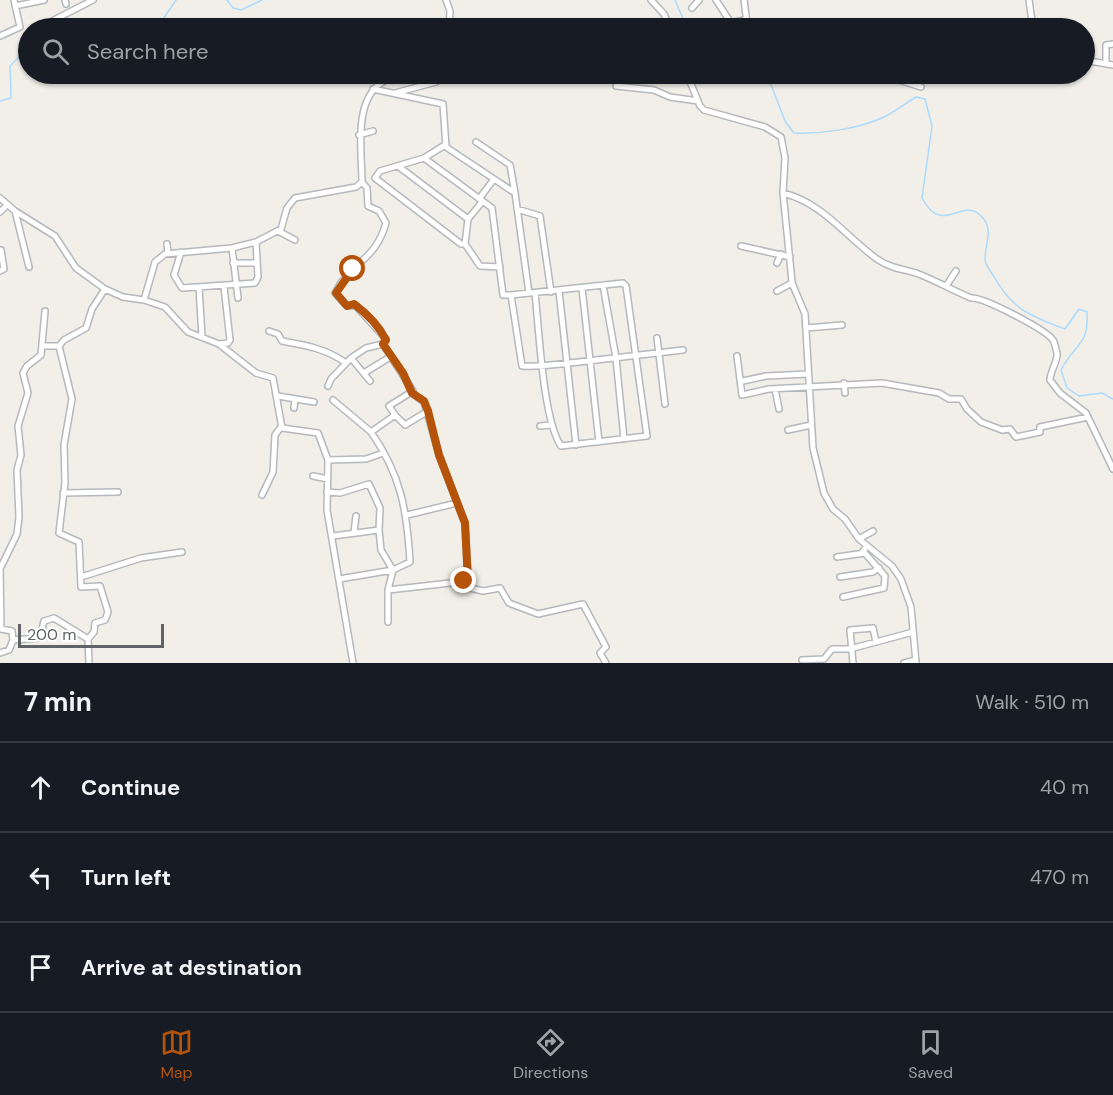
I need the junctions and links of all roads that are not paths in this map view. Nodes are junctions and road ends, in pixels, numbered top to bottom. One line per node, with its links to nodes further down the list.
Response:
1 (44, 0): 9 (street)
2 (93, 0): 11 (street)
3 (446, 0): 12 (street)
4 (651, 0): 13 (street)
5 (699, 0): 10 (street)
6 (716, 0): 14 (street)
7 (744, 0): 15 (street)
8 (1029, 0): 16 (street)
9 (14, 3): 17 (street)
10 (692, 8)
11 (58, 18)
12 (450, 18)
13 (666, 18)
14 (728, 18)
15 (747, 18)
16 (1032, 18)
17 (18, 19)
18 (18, 28): 19 (street)
19 (0, 36)
20 (1113, 44): 22 (street)
21 (1095, 62): 22 (street)
22 (1106, 64): 23 (street)
23 (1113, 65)
24 (382, 84): 30 (street)
25 (428, 84): 31 (street)
26 (691, 84): 32 (street)
27 (912, 84): 29 (street)
28 (616, 86): 32 (street)
29 (921, 87)
30 (373, 90): 31 (street); 34 (street)
31 (393, 93): 36 (street)
32 (698, 101): 42 (street)
33 (373, 131): 34 (street)
34 (359, 135): 40 (street)
35 (476, 142): 41 (street)
36 (445, 145): 37 (street); 39 (street)
37 (424, 158): 38 (street); 44 (street)
38 (398, 166): 49 (street); 55 (street)
39 (494, 178): 41 (street); 44 (street)
40 (363, 183): 50 (street); 92 (street)
41 (515, 193): 46 (street)
42 (783, 193): 62 (street); 73 (street)
43 (0, 198): 45 (street)
44 (481, 200): 49 (street); 67 (street)
45 (8, 205): 47 (street); 48 (street)
46 (517, 209): 80 (street); 81 (street)
47 (15, 211): 66 (street); 77 (street)
48 (0, 212)
49 (468, 219): 55 (street)
50 (279, 231): 51 (street); 52 (street)
51 (295, 240)
52 (256, 242): 57 (street); 63 (street)
53 (0, 243): 58 (street)
54 (167, 244): 60 (street)
55 (465, 244): 67 (street)
56 (741, 246): 61 (street)
57 (232, 248): 59 (street); 65 (street)
58 (0, 250): 68 (street)
59 (181, 252): 60 (street); 74 (street)
60 (168, 253): 84 (street)
61 (782, 254): 62 (street); 64 (street)
62 (790, 257): 70 (street)
63 (257, 263): 65 (street); 72 (street)
64 (777, 263)
65 (233, 264): 72 (street)
66 (29, 267)
67 (500, 267): 82 (street)
68 (0, 271)
69 (956, 271): 73 (street)
70 (792, 283): 79 (street); 87 (street)
71 (603, 285): 76 (street); 97 (street); 100 (street)
72 (235, 286): 75 (street); 83 (street)
73 (946, 286): 124 (street)
74 (199, 287): 75 (street); 89 (street)
75 (224, 287): 91 (street)
76 (582, 288): 78 (street); 101 (street)
77 (105, 290): 84 (street); 94 (street)
78 (559, 291): 80 (street); 103 (street)
79 (777, 291)
80 (551, 292): 81 (street)
81 (532, 293): 82 (street); 104 (street)
82 (511, 295): 104 (street)
83 (238, 298)
84 (144, 300): 89 (street)
85 (45, 311): 93 (street)
86 (842, 325): 87 (street)
87 (806, 328): 106 (street)
88 (269, 332): 102 (street)
89 (202, 337): 91 (street)
90 (657, 338): 96 (street)
91 (219, 344): 115 (street)
92 (383, 344): 99 (street); 102 (street)
93 (44, 346): 94 (street); 166 (street)
94 (59, 346): 141 (street)
95 (683, 350): 96 (street)
96 (660, 353): 97 (street); 119 (street)
97 (638, 355): 100 (street); 131 (street)
98 (737, 356): 112 (street)
99 (390, 357): 105 (street); 113 (street)
100 (616, 358): 101 (street); 131 (street)
101 (592, 360): 103 (street); 132 (street)
102 (349, 361): 105 (street); 110 (street)
103 (566, 363): 104 (street); 133 (street)
104 (544, 366): 125 (street)
105 (364, 372): 107 (street)
106 (808, 374): 108 (street); 111 (street)
107 (370, 381)
108 (742, 381)
109 (844, 384): 111 (street); 114 (street); 124 (street)
110 (328, 386)
111 (808, 387): 112 (street); 126 (street)
112 (775, 389): 121 (street)
113 (412, 393): 122 (street); 123 (street)
114 (845, 393)
115 (278, 396): 116 (street); 128 (street)
116 (295, 399): 118 (street); 120 (street)
117 (333, 400): 130 (street)
118 (314, 402)
119 (665, 405)
120 (294, 408)
121 (779, 409)
122 (428, 411): 123 (street); 143 (street)
123 (395, 415): 130 (street)
124 (1088, 417): 136 (street)
125 (551, 425): 127 (street); 133 (street)
126 (812, 425): 129 (street); 150 (street)
127 (540, 426)
128 (281, 427): 135 (street); 142 (street)
129 (788, 430)
130 (370, 432): 134 (street)
131 (624, 439): 132 (street)
132 (599, 442): 133 (street)
133 (576, 445)
134 (383, 453): 135 (street); 144 (street)
135 (328, 460): 138 (street)
136 (1113, 469)
137 (313, 476): 138 (street)
138 (328, 479): 140 (street)
139 (118, 492): 141 (street)
140 (327, 492): 146 (street); 149 (street)
141 (63, 493): 157 (street)
142 (262, 495)
143 (457, 502): 144 (street); 160 (street)
144 (407, 515): 156 (street)
145 (356, 516): 148 (street)
146 (378, 530): 148 (street); 156 (street)
147 (873, 531): 150 (street)
148 (354, 532): 149 (street)
149 (333, 536): 159 (street)
150 (859, 539): 151 (street)
151 (867, 546): 153 (street); 164 (street)
152 (182, 552): 157 (street)
153 (865, 553): 154 (street); 155 (street)
154 (837, 557)
155 (879, 568): 158 (street); 162 (street)
156 (393, 570): 159 (street); 161 (street)
157 (81, 577): 165 (street)
158 (840, 577)
159 (339, 579): 173 (street)
160 (468, 581): 161 (street); 174 (street)
161 (388, 590): 163 (street)
162 (843, 597)
163 (388, 622)
164 (914, 632): 167 (street); 171 (street)
165 (88, 639): 166 (street); 172 (street)
166 (13, 640): 169 (street)
167 (876, 642): 168 (street); 168 (street)
168 (850, 649): 170 (street); 175 (street)
169 (0, 653)
170 (802, 660)
171 (916, 662): 176 (street)
172 (89, 663)
173 (353, 663)
174 (606, 663)
175 (853, 663)
176 (904, 663)

